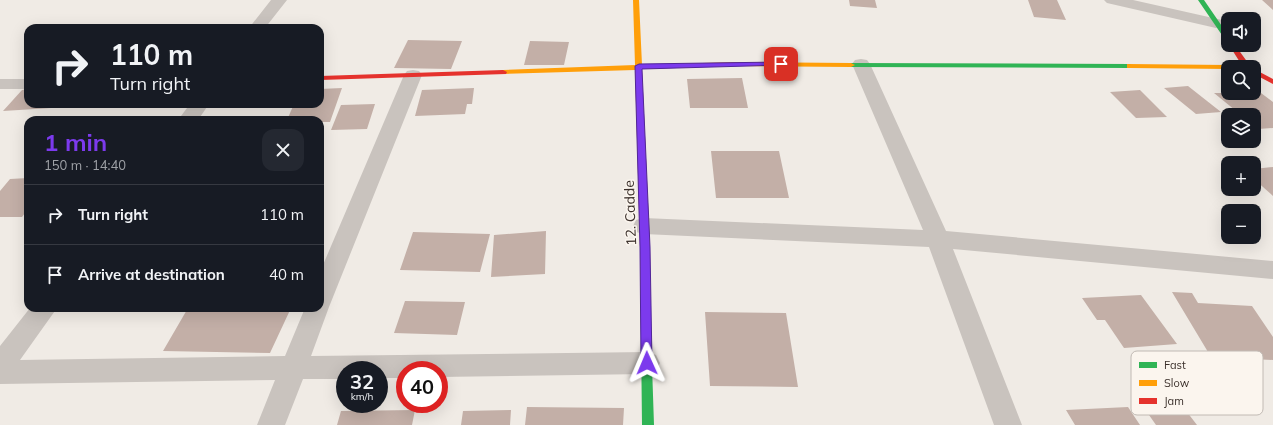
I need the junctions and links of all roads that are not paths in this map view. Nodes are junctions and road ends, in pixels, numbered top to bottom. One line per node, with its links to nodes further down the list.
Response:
1 (278, 0): 6 (street)
2 (636, 0): 9 (street, 12. Cadde)
3 (1112, 0): 5 (street)
4 (1201, 0): 5 (street)
5 (1216, 23): 7 (street)
6 (260, 24)
7 (1221, 30)
8 (861, 64): 9 (street); 10 (street); 18 (street)
9 (639, 66): 11 (street); 17 (street, 12. Cadde)
10 (1221, 67)
11 (413, 75): 13 (street); 20 (street)
12 (1261, 75): 14 (street)
13 (324, 78)
14 (1273, 82)
15 (0, 84): 16 (street)
16 (24, 84)
17 (644, 226): 18 (street); 23 (street, 12. Cadde)
18 (938, 239): 19 (street); 29 (street)
19 (1273, 270)
20 (324, 291)
21 (42, 312): 24 (street)
22 (315, 312): 25 (street)
23 (647, 363): 25 (street); 28 (street, 12. Cadde)
24 (0, 366)
25 (293, 368): 26 (street); 27 (street)
26 (0, 372)
27 (271, 425)
28 (648, 425)
29 (1008, 425)

